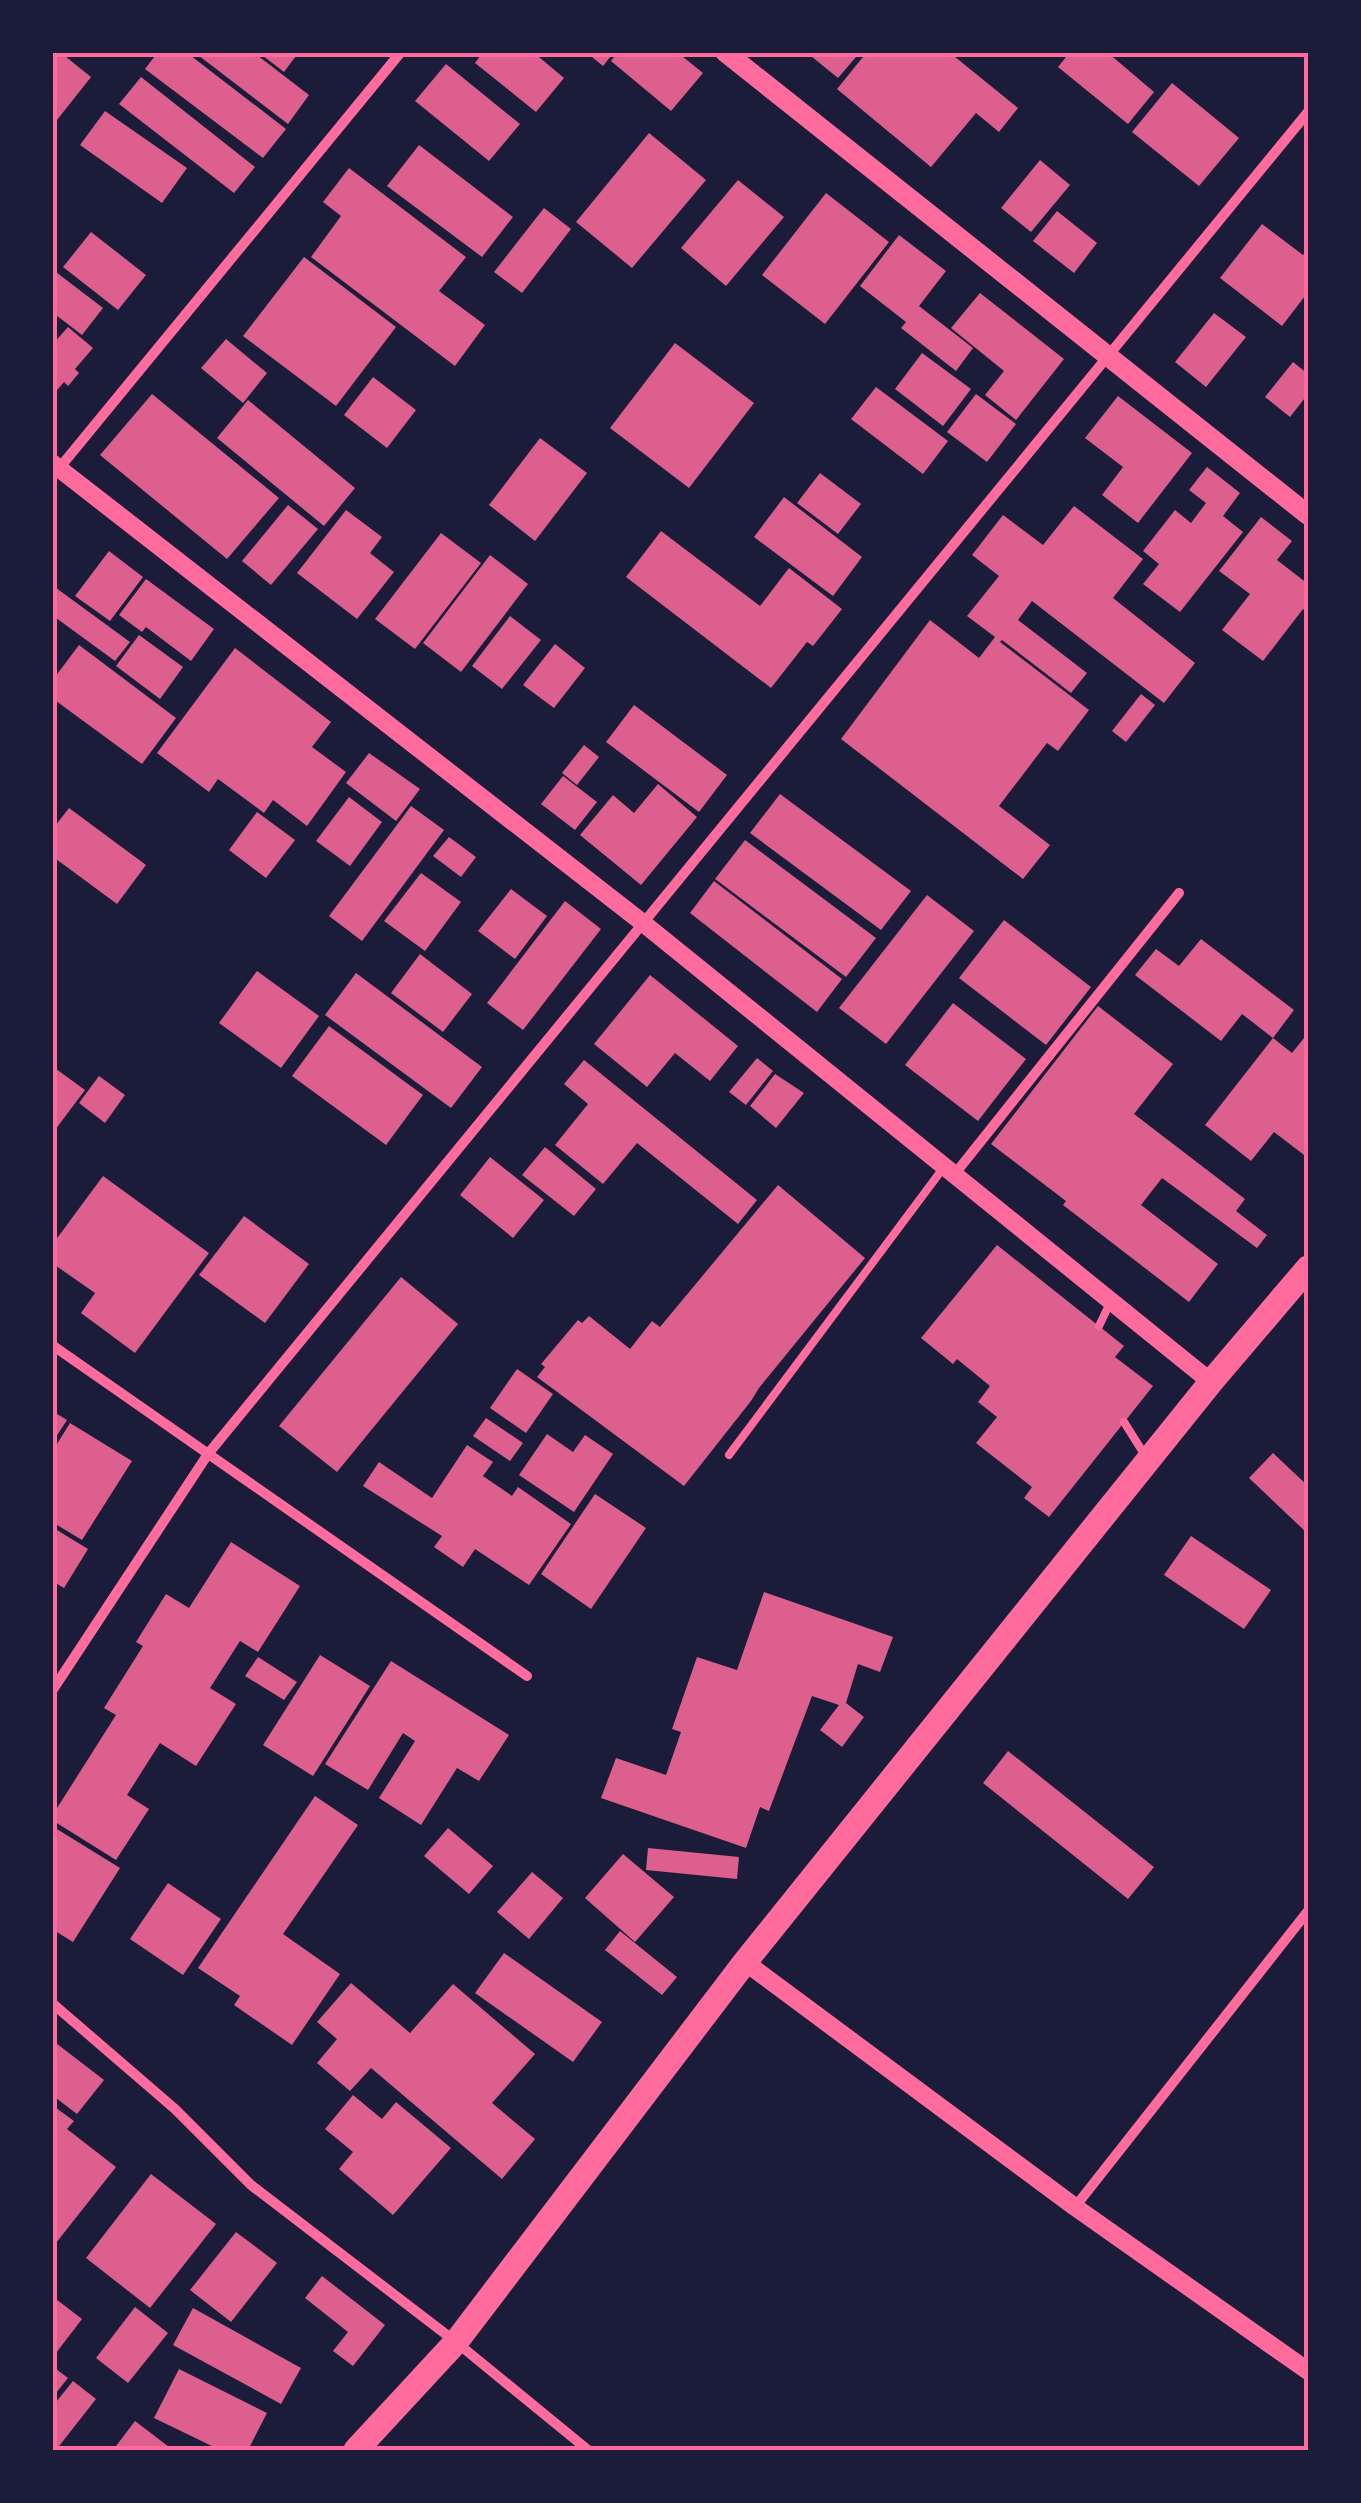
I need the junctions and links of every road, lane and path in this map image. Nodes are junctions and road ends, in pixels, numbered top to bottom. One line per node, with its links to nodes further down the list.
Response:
1 (400, 52): 5 (street)
2 (724, 52): 4 (main road)
3 (1308, 112): 4 (street)
4 (1107, 358): 6 (main road); 8 (street)
5 (55, 469): 8 (street)
6 (1308, 515)
7 (1179, 893): 9 (street)
8 (643, 924): 9 (street); 16 (street)
9 (949, 1171): 11 (street); 17 (lane)
10 (1308, 1268): 14 (main road)
11 (1111, 1301): 12 (lane); 14 (street)
12 (1099, 1326)
13 (52, 1345): 16 (street)
14 (1212, 1382): 18 (main road)
15 (1124, 1422): 18 (lane)
16 (208, 1454): 19 (street); 20 (street)
17 (728, 1455)
18 (1148, 1461): 22 (main road)
19 (527, 1676)
20 (52, 1691)
21 (1308, 1911): 24 (street)
22 (746, 1962): 24 (street); 25 (main road)
23 (52, 2003): 25 (street)
24 (1075, 2207): 26 (street)
25 (456, 2342): 27 (main road); 28 (street)
26 (1308, 2371)
27 (356, 2450)
28 (588, 2450)

